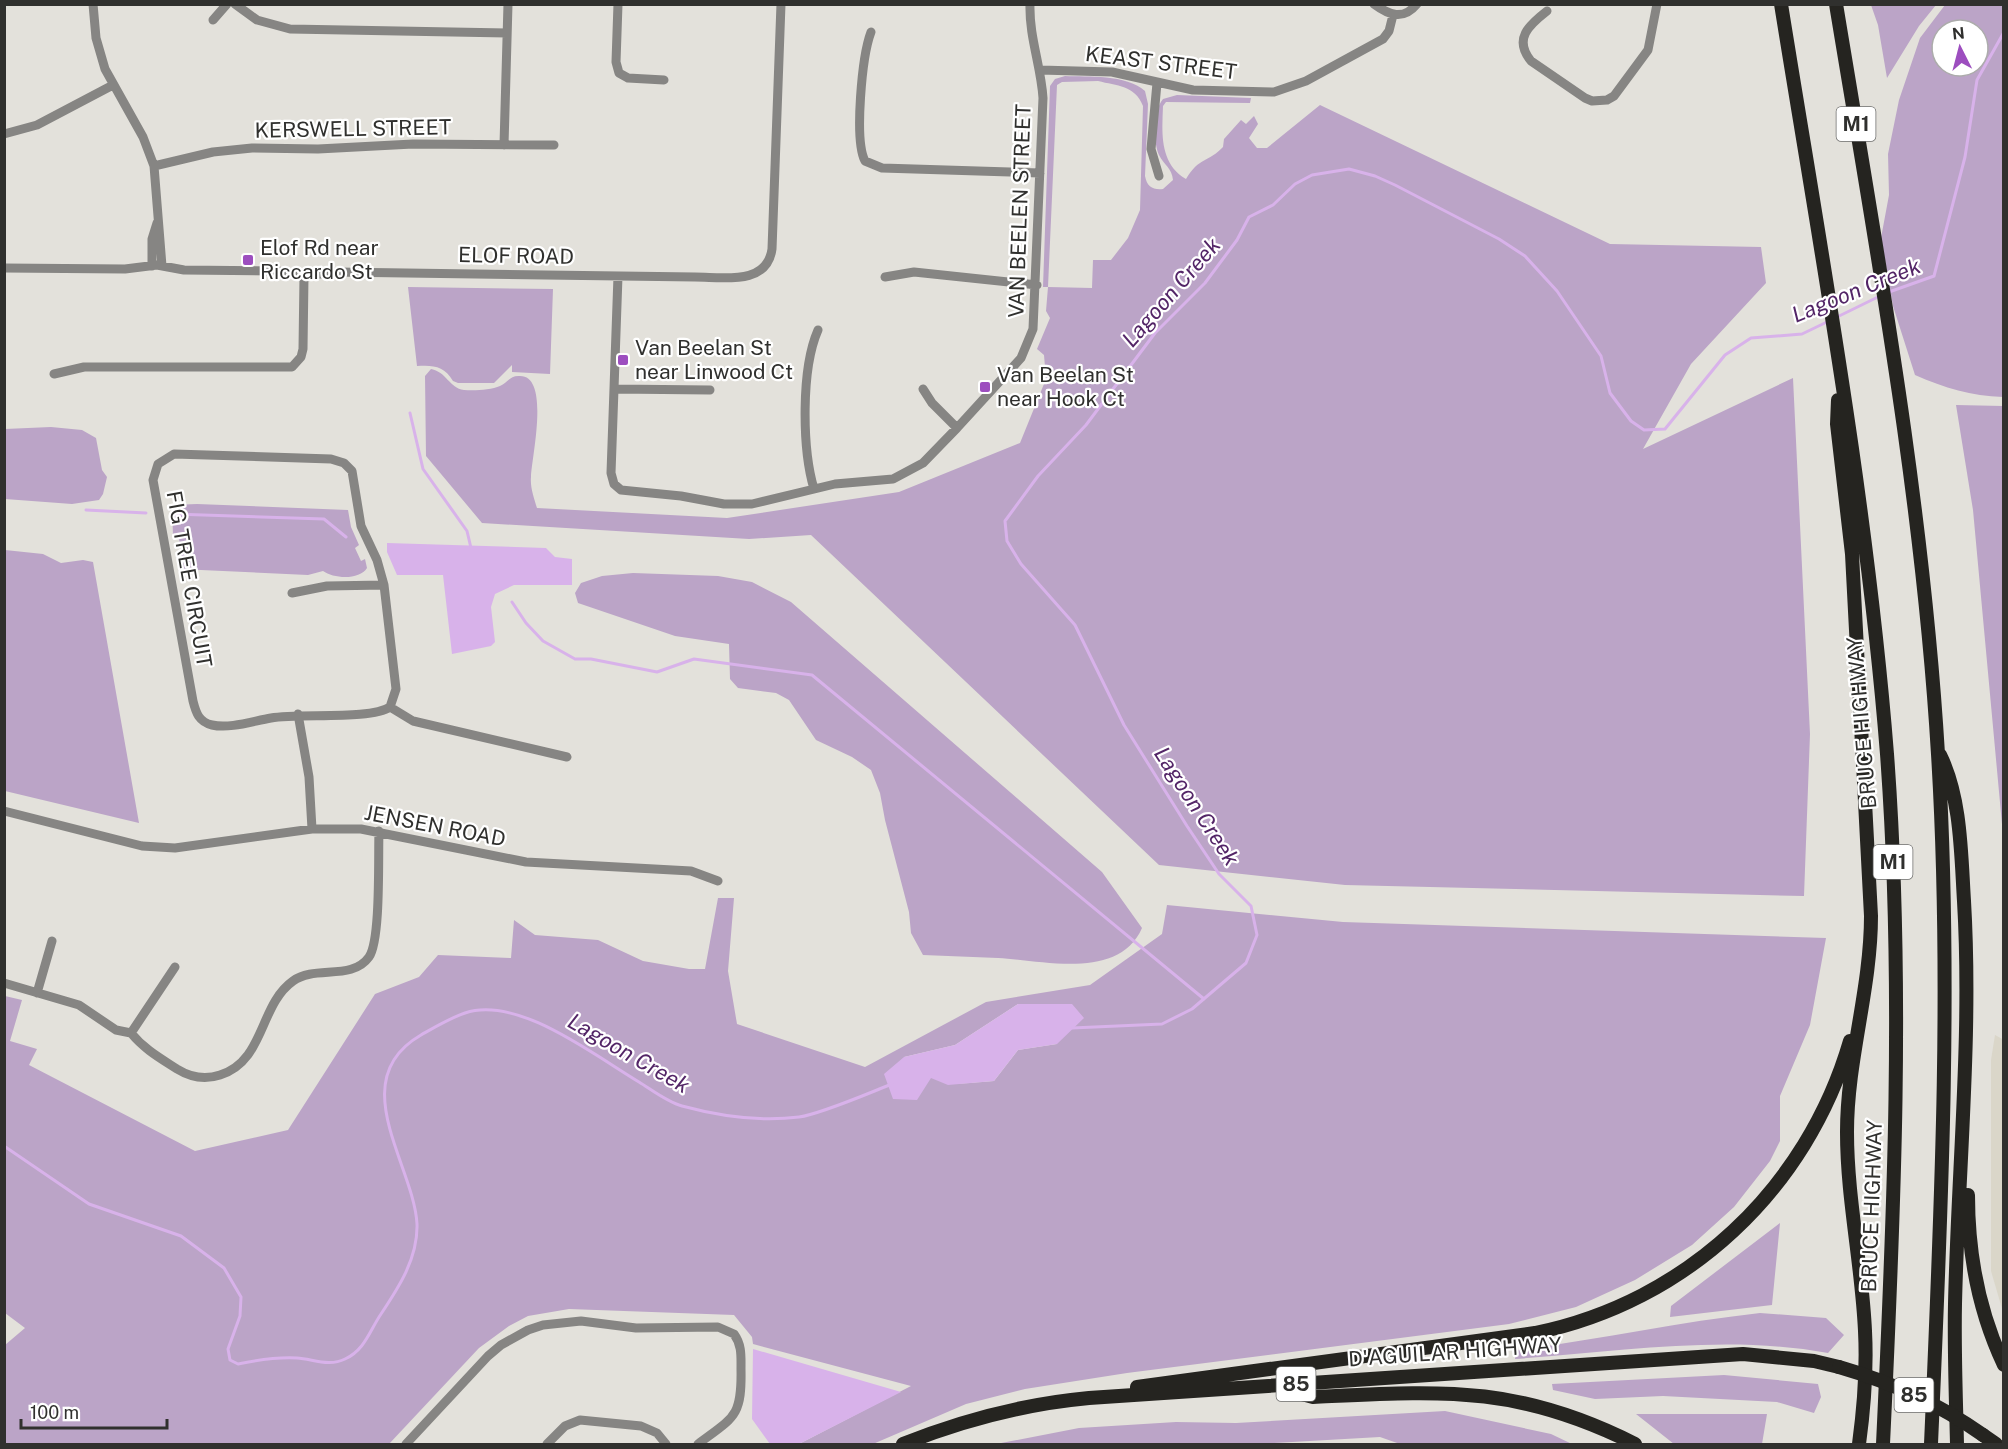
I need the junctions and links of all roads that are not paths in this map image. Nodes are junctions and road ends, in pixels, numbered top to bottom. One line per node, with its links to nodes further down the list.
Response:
1 (93, 4): 21 (street)
2 (227, 4): 15 (street)
3 (235, 4): 16 (street)
4 (508, 4): 16 (street)
5 (618, 4): 19 (street)
6 (1030, 4): 18 (street, VAN BEELEN STREET)
7 (1374, 4): 14 (street)
8 (1417, 4): 14 (street)
9 (1657, 4): 13 (street)
10 (1781, 4): 37 (highway, BRUCE HIGHWAY / M1)
11 (1836, 4): 48 (highway, M1)
12 (782, 6): 33 (street, ELOF ROAD)
13 (1547, 11)
14 (1393, 15): 20 (street, KEAST STREET)
15 (213, 20)
16 (507, 33): 23 (street)
17 (871, 33): 26 (street)
18 (1040, 70): 20 (street, KEAST STREET); 26 (street, VAN BEELEN STREET)
19 (664, 80)
20 (1157, 83): 27 (street)
21 (113, 84): 22 (street); 25 (street)
22 (4, 134)
23 (504, 145): 24 (street, KERSWELL STREET); 25 (street, KERSWELL STREET)
24 (554, 145)
25 (154, 166): 28 (street)
26 (1040, 173): 35 (street, VAN BEELEN STREET)
27 (1159, 176)
28 (157, 223): 29 (street); 30 (street)
29 (152, 266): 30 (street, ELOF ROAD); 31 (street, ELOF ROAD)
30 (162, 266): 32 (street, ELOF ROAD)
31 (4, 268)
32 (304, 276): 33 (street, ELOF ROAD); 38 (street)
33 (618, 276): 39 (street, VAN BEELEN STREET)
34 (885, 277): 35 (street)
35 (1037, 285): 42 (street, VAN BEELEN STREET)
36 (818, 330): 43 (street)
37 (1838, 359): 58 (highway); 74 (highway, BRUCE HIGHWAY / M1)
38 (54, 374)
39 (615, 389): 41 (street); 43 (street, VAN BEELEN STREET)
40 (923, 389): 42 (street)
41 (710, 390)
42 (957, 428): 43 (street, VAN BEELEN STREET)
43 (814, 489)
44 (384, 585): 45 (street); 46 (street, FIG TREE CIRCUIT); 47 (street, FIG TREE CIRCUIT)
45 (292, 593)
46 (390, 707): 47 (street, FIG TREE CIRCUIT); 49 (street)
47 (298, 714): 51 (street)
48 (1938, 750): 60 (highway); 75 (highway, M1)
49 (567, 757)
50 (4, 811): 51 (street, JENSEN ROAD)
51 (312, 829): 52 (street, JENSEN ROAD)
52 (379, 831): 53 (street, JENSEN ROAD); 59 (street)
53 (718, 881)
54 (52, 941): 57 (street)
55 (175, 967): 59 (street)
56 (4, 983): 57 (street)
57 (37, 993): 59 (street)
58 (1862, 1011): 64 (highway); 73 (highway)
59 (131, 1033)
60 (1963, 1151): 61 (highway); 76 (highway)
61 (2004, 1365)
62 (1839, 1371): 63 (highway); 64 (highway, D'AGUILAR HIGHWAY / 85); 65 (highway, D'AGUILAR HIGHWAY / 85, bridge)
63 (1298, 1393): 71 (highway, D'AGUILAR HIGHWAY / 85); 72 (highway, D'AGUILAR HIGHWAY / 85)
64 (1089, 1398): 70 (highway, D'AGUILAR HIGHWAY / 85)
65 (1982, 1440): 77 (highway, D'AGUILAR HIGHWAY / 85)
66 (406, 1444): 69 (street)
67 (547, 1444): 68 (street)
68 (666, 1444)
69 (698, 1444)
70 (903, 1444)
71 (925, 1444)
72 (1635, 1444)
73 (1859, 1444)
74 (1883, 1444)
75 (1931, 1444)
76 (1957, 1444)
77 (1996, 1444)

